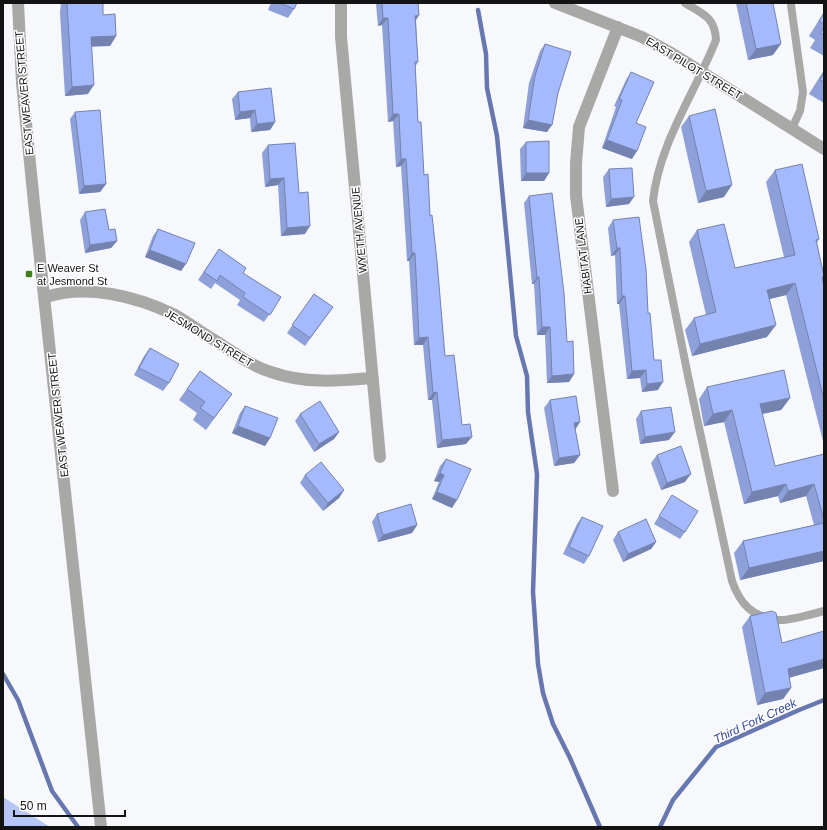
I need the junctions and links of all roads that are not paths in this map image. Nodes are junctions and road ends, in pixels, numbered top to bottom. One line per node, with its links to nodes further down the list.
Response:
1 (18, 3): 10 (street, EAST WEAVER STREET)
2 (341, 3): 11 (street, WYETH AVENUE)
3 (555, 3): 6 (street, EAST PILOT STREET)
4 (685, 3): 7 (lane)
5 (791, 5): 8 (lane)
6 (618, 27): 7 (street, EAST PILOT STREET); 13 (street, HABITAT LANE)
7 (702, 71): 8 (street, EAST PILOT STREET); 14 (lane)
8 (792, 128): 9 (street, EAST PILOT STREET)
9 (824, 149)
10 (46, 297): 11 (street, JESMOND STREET); 15 (street, EAST WEAVER STREET)
11 (373, 378): 12 (street, WYETH AVENUE)
12 (380, 457)
13 (613, 491)
14 (824, 611)
15 (101, 827)

